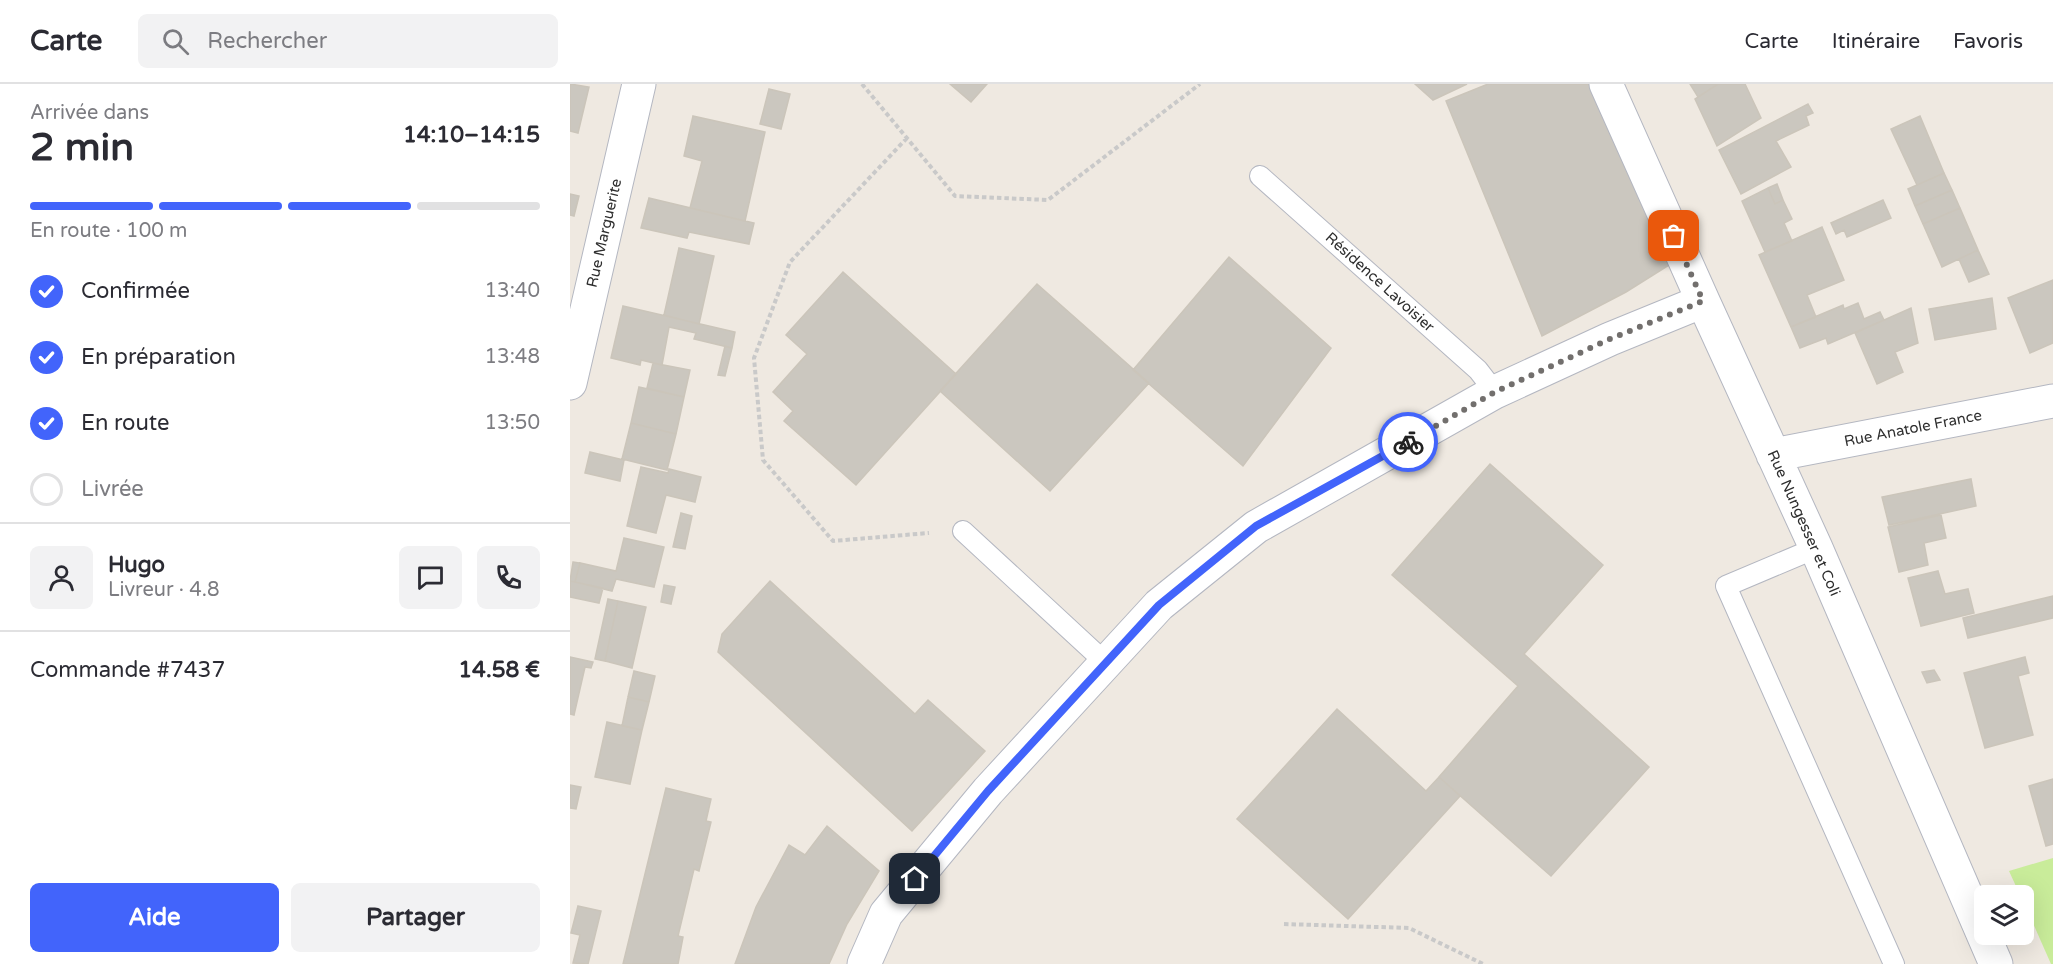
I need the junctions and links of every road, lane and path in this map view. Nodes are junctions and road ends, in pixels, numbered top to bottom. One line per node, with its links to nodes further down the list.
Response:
1 (639, 84): 8 (street, Rue Marguerite)
2 (862, 84): 5 (path)
3 (1200, 84): 5 (path)
4 (1606, 84): 7 (street, Rue Nungesser et Coli)
5 (907, 138): 12 (path)
6 (1260, 176): 9 (lane, Résidence Lavoisier)
7 (1703, 301): 9 (street); 11 (street, Rue Nungesser et Coli)
8 (570, 383)
9 (1495, 392): 14 (street)
10 (2053, 401): 11 (street, Rue Anatole France)
11 (1773, 455): 13 (street, Rue Nungesser et Coli)
12 (963, 531): 14 (lane)
13 (1816, 548): 18 (lane); 19 (street, Rue Nungesser et Coli)
14 (1107, 664): 16 (street)
15 (1284, 924): 17 (path)
16 (864, 964)
17 (1484, 964)
18 (1894, 964)
19 (1996, 964)

